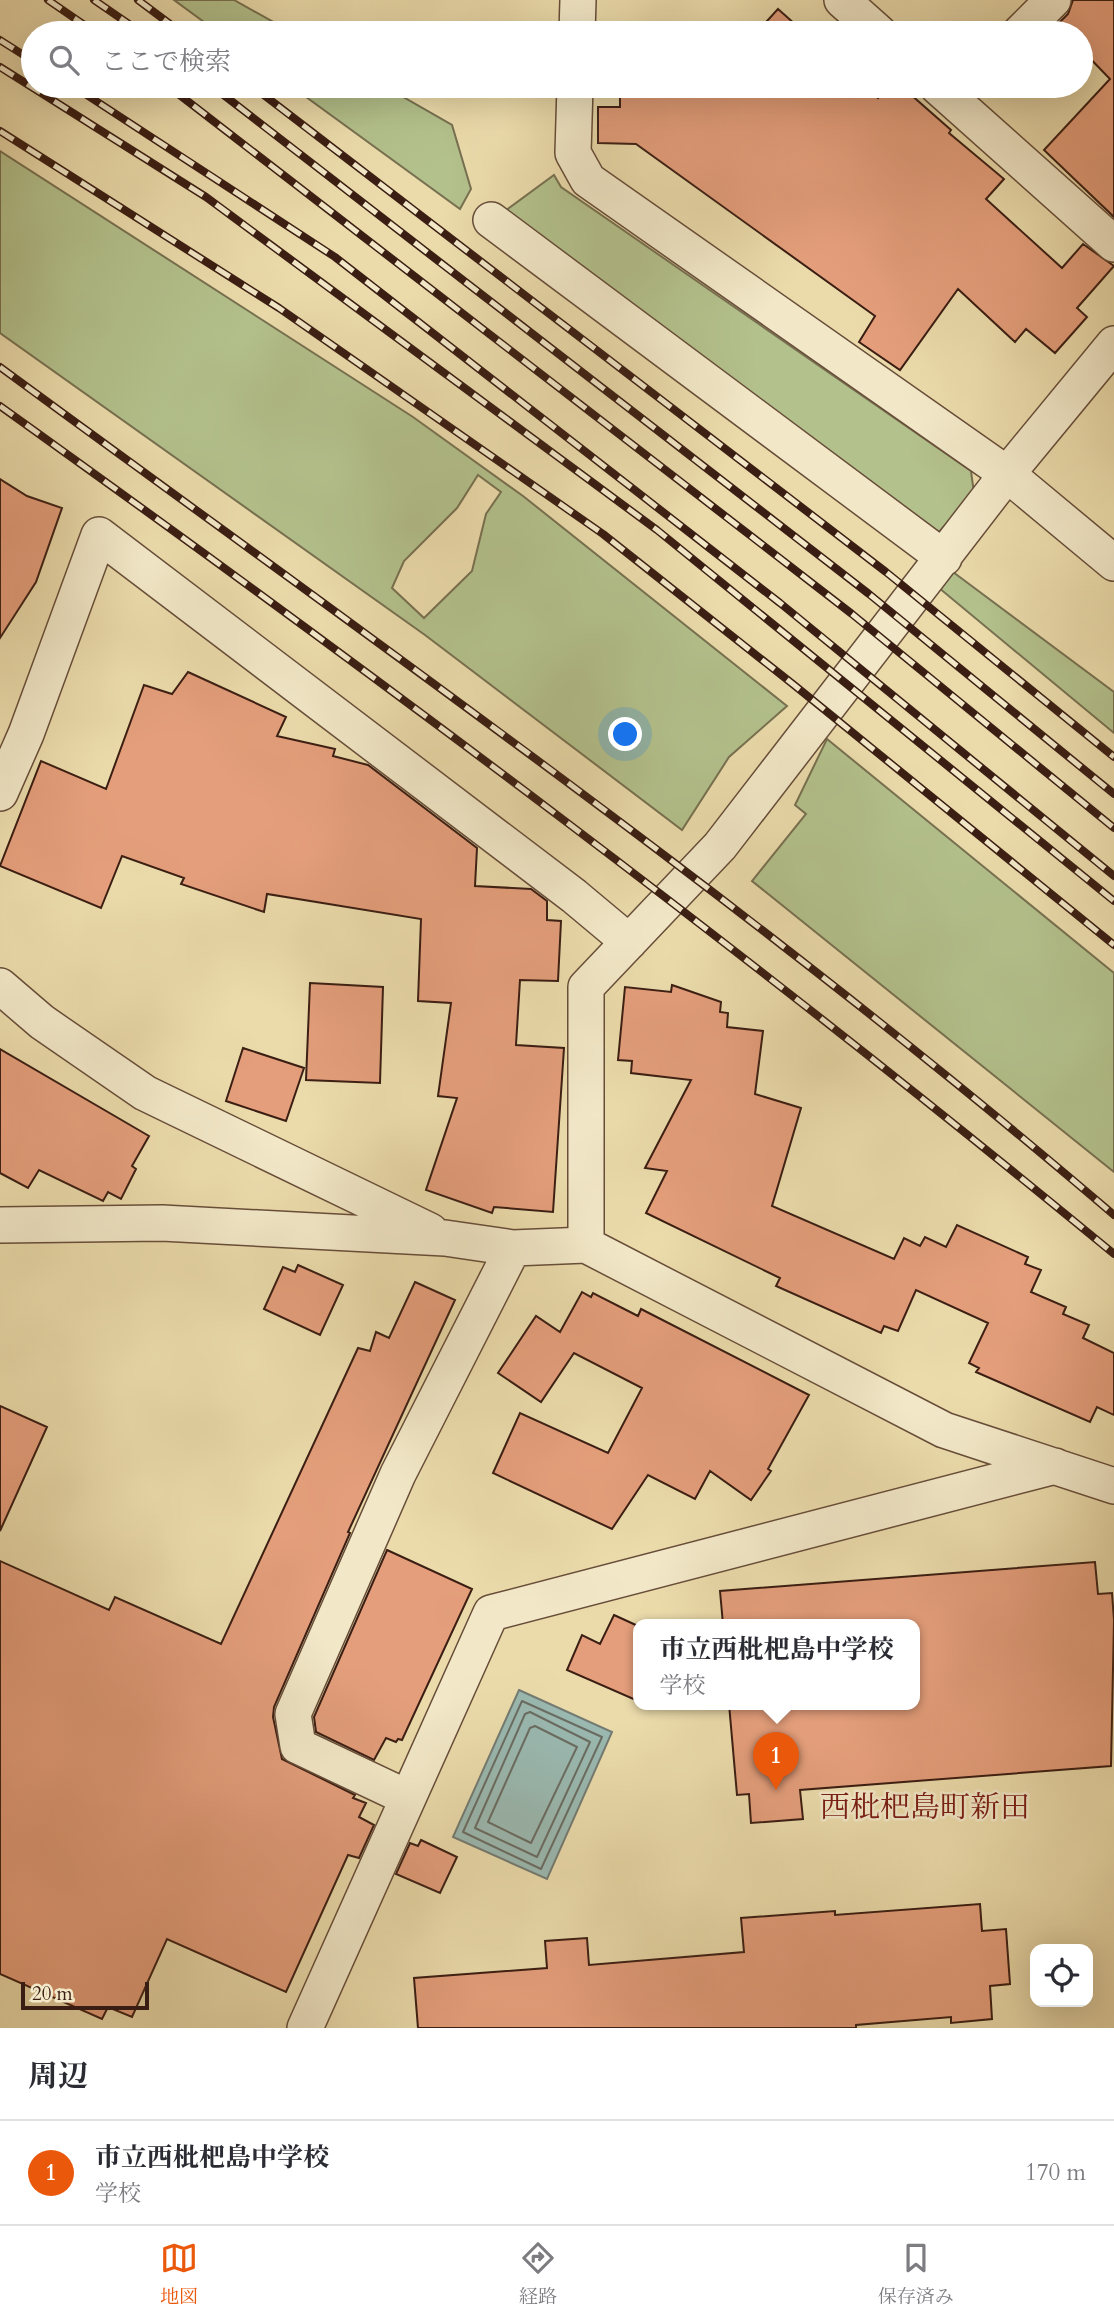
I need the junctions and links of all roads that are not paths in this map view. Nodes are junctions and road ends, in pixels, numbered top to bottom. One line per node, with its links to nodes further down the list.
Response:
1 (578, 0): 4 (street)
2 (842, 0): 5 (street)
3 (1053, 0): 6 (street)
4 (577, 21)
5 (866, 21)
6 (1032, 21)
7 (575, 98): 12 (street)
8 (960, 98): 10 (street)
9 (491, 220): 13 (street)
10 (1114, 244)
11 (1114, 344): 12 (street)
12 (1007, 474): 13 (street); 14 (street)
13 (944, 558): 16 (street)
14 (1114, 563)
15 (0, 793): 16 (street)
16 (629, 942): 20 (street)
17 (0, 986): 19 (street)
18 (0, 1224): 19 (street)
19 (445, 1238): 21 (street)
20 (586, 1245): 21 (street); 22 (street)
21 (513, 1248): 24 (street)
22 (1055, 1466): 23 (street); 24 (street)
23 (1114, 1486)
24 (408, 1798): 25 (street)
25 (305, 2028)

